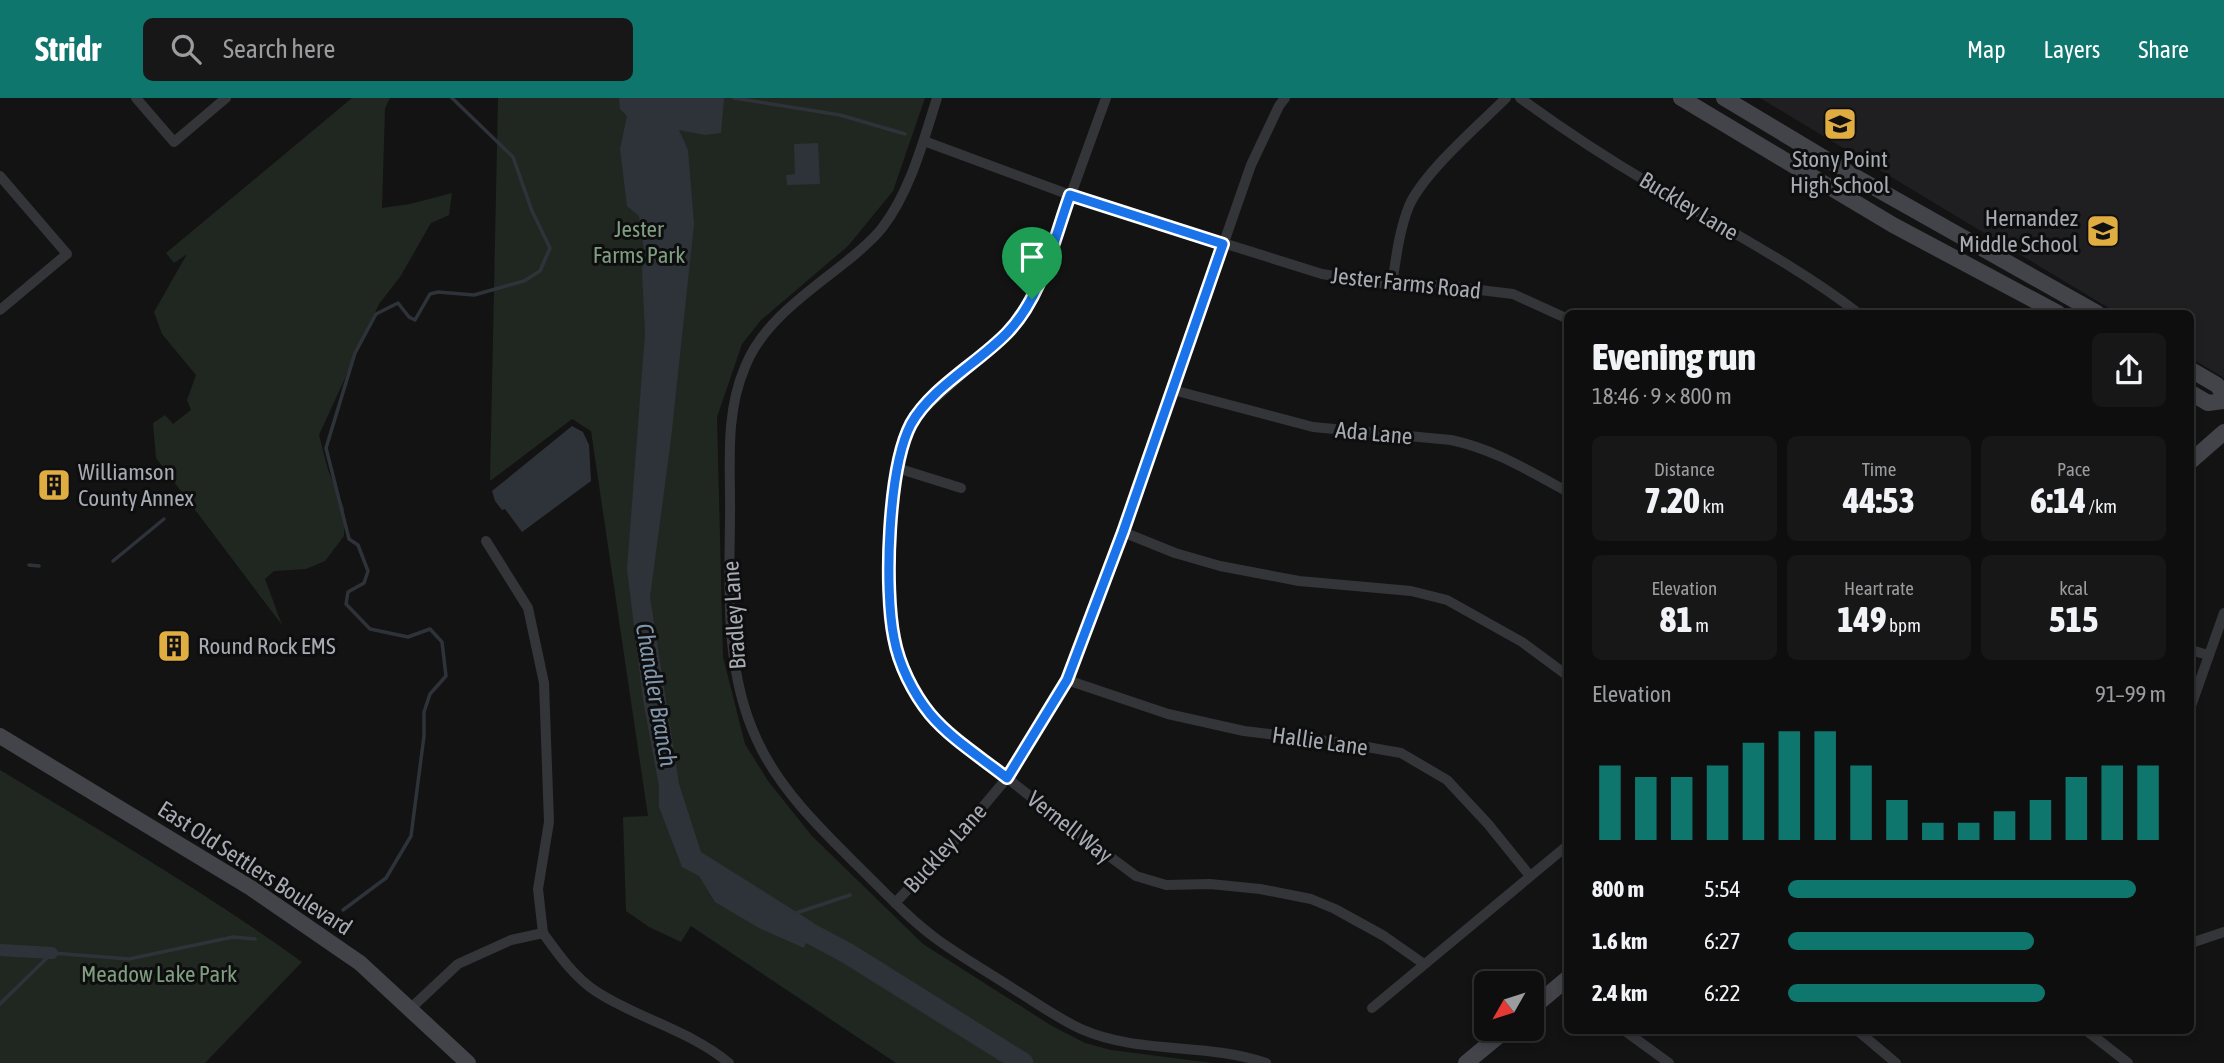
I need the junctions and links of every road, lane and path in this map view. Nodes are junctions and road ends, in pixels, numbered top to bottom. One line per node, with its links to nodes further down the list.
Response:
1 (136, 98): 2 (street)
2 (226, 98)
3 (937, 98): 10 (street, Bradley Lane)
4 (1106, 98): 12 (street, Vernell Way)
5 (1285, 98): 13 (street, Buckley Lane)
6 (1506, 98): 14 (street)
7 (1520, 98): 16 (street, Buckley Lane)
8 (1681, 98): 17 (street)
9 (1724, 98): 18 (street)
10 (924, 141): 12 (street, Jester Farms Road); 42 (street, Bradley Lane)
11 (0, 176): 15 (street)
12 (1070, 195): 13 (street, Jester Farms Road); 27 (street, Vernell Way)
13 (1223, 244): 14 (street, Jester Farms Road); 21 (street, Buckley Lane)
14 (1392, 285): 19 (street, Jester Farms Road)
15 (0, 310)
16 (1854, 310)
17 (2052, 310)
18 (2092, 310)
19 (1564, 317)
20 (2194, 372): 23 (street)
21 (1173, 390): 29 (street, Ada Lane); 30 (street, Buckley Lane)
22 (2194, 395): 24 (street)
23 (2224, 395)
24 (2224, 401)
25 (2224, 432): 26 (street)
26 (2194, 458)
27 (897, 468): 28 (street); 39 (street, Vernell Way)
28 (961, 488)
29 (1564, 489)
30 (1123, 532): 35 (street); 36 (street, Buckley Lane)
31 (486, 541): 44 (street)
32 (2224, 613): 34 (street)
33 (2194, 651): 34 (street)
34 (2208, 655): 37 (street)
35 (1564, 673)
36 (1067, 680): 39 (street, Buckley Lane); 41 (street, Hallie Lane)
37 (2194, 697)
38 (0, 736): 50 (street, East Old Settlers Boulevard)
39 (1007, 778): 42 (street, Buckley Lane); 46 (street, Vernell Way)
40 (1564, 848): 41 (street)
41 (1530, 876): 46 (street)
42 (895, 903): 57 (street, Bradley Lane)
43 (2224, 932): 45 (street)
44 (543, 933): 50 (street); 56 (street)
45 (2194, 942)
46 (1424, 964): 49 (street)
47 (1564, 981): 48 (street)
48 (1544, 998)
49 (1372, 1008)
50 (410, 1009): 55 (street, East Old Settlers Boulevard)
51 (1629, 1034): 59 (street)
52 (1862, 1034): 60 (street)
53 (2091, 1034): 61 (street)
54 (1493, 1041): 58 (street)
55 (468, 1063)
56 (729, 1063)
57 (1266, 1063)
58 (1466, 1063)
59 (1669, 1063)
60 (1896, 1063)
61 (2128, 1063)

